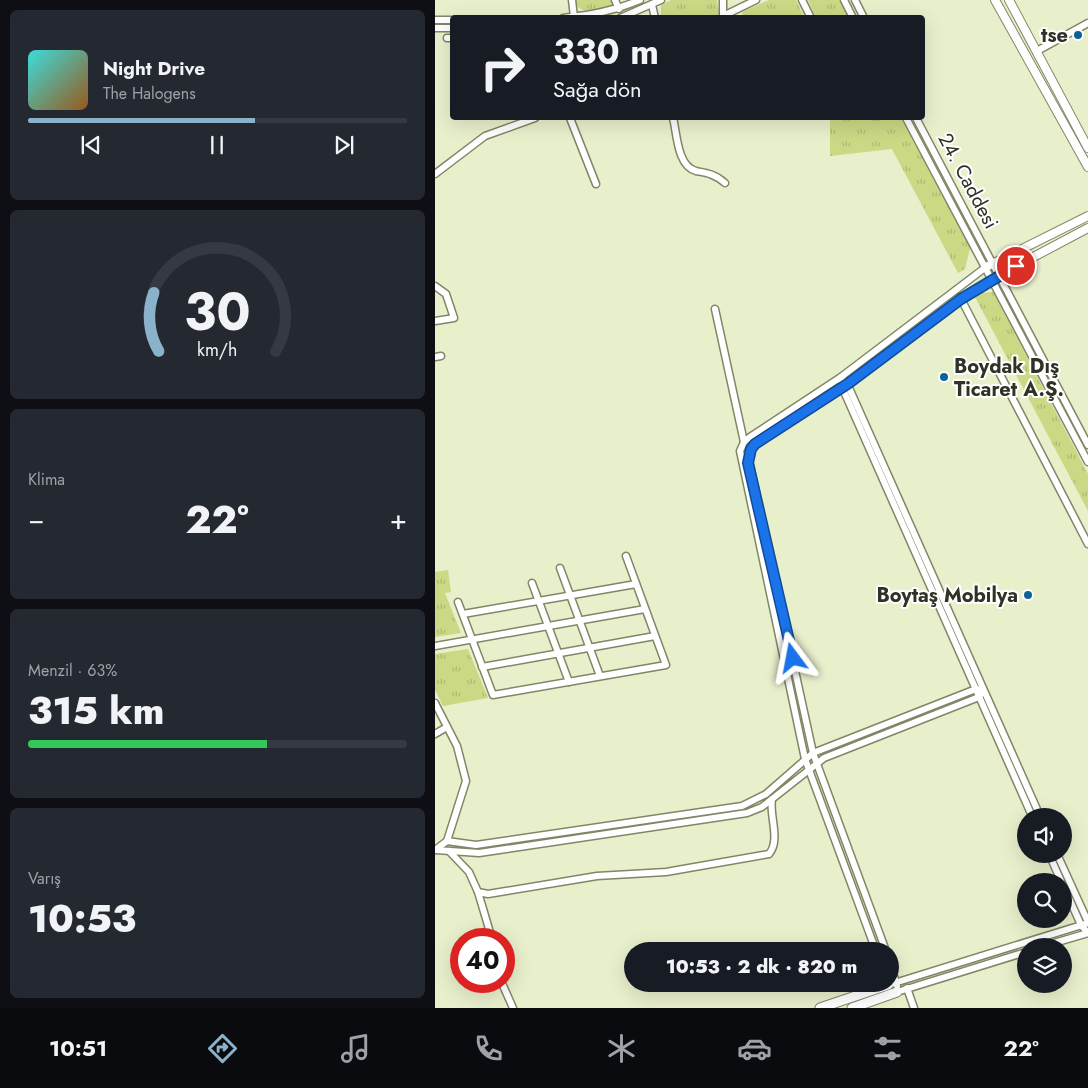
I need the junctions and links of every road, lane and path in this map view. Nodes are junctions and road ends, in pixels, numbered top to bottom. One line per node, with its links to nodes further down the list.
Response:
1 (572, 0): 14 (street)
2 (615, 0): 13 (street)
3 (640, 0): 13 (street)
4 (661, 0): 12 (street)
5 (723, 0): 18 (street)
6 (757, 0): 19 (street)
7 (801, 0): 20 (street)
8 (844, 0): 21 (street)
9 (855, 0): 22 (street)
10 (995, 0): 35 (main road)
11 (1009, 0): 28 (main road)
12 (652, 5): 16 (street); 17 (street)
13 (619, 9): 15 (street)
14 (574, 15)
15 (585, 15)
16 (627, 15)
17 (654, 15)
18 (723, 15)
19 (727, 15)
20 (809, 15)
21 (852, 15)
22 (862, 15)
23 (435, 20): 24 (street)
24 (450, 20)
25 (1088, 23): 28 (street)
26 (435, 28): 27 (street)
27 (450, 28)
28 (1037, 51): 34 (main road)
29 (528, 120): 36 (street)
30 (571, 120): 38 (street)
31 (674, 120): 37 (street)
32 (907, 120): 41 (street, 24. Caddesi)
33 (917, 120): 41 (street, 24. Caddesi)
34 (1088, 148)
35 (1088, 167)
36 (435, 174)
37 (725, 183)
38 (595, 184)
39 (1088, 216): 41 (main road)
40 (1088, 228): 42 (main road)
41 (989, 266): 42 (street, 24. Caddesi); 44 (street)
42 (996, 277): 45 (street); 52 (street, 24. Caddesi); 53 (street, 24. Caddesi)
43 (435, 286): 47 (street)
44 (956, 290): 45 (street); 48 (street)
45 (961, 299): 49 (street); 54 (street)
46 (715, 309): 51 (street)
47 (435, 321)
48 (841, 377): 49 (street); 50 (street); 51 (street)
49 (849, 383): 50 (street); 74 (street)
50 (842, 387): 74 (street); 78 (street)
51 (744, 442): 79 (street)
52 (1088, 445)
53 (1088, 462)
54 (1088, 544)
55 (625, 556): 58 (street)
56 (560, 568): 59 (street)
57 (532, 583): 60 (street)
58 (636, 584): 59 (street); 62 (street)
59 (570, 596): 60 (street); 64 (street)
60 (539, 601): 63 (street); 65 (street)
61 (458, 602): 63 (street)
62 (645, 609): 64 (street); 66 (street)
63 (463, 614): 67 (street)
64 (579, 621): 65 (street); 69 (street)
65 (549, 626): 67 (street); 70 (street)
66 (655, 636): 69 (street); 72 (street)
67 (473, 640): 68 (street); 71 (street)
68 (435, 646)
69 (589, 648): 70 (street); 72 (street)
70 (559, 653): 71 (street); 73 (street)
71 (482, 667): 73 (street)
72 (600, 676): 73 (street)
73 (569, 682)
74 (979, 692): 78 (street); 80 (street); 83 (street); 84 (street)
75 (435, 703): 76 (street)
76 (447, 727): 77 (street); 85 (street)
77 (435, 734)
78 (813, 754): 79 (street); 80 (street)
79 (805, 759): 81 (street); 85 (street)
80 (816, 762): 81 (street); 97 (street)
81 (810, 770): 82 (street); 96 (street)
82 (772, 799): 87 (street); 89 (street)
83 (1029, 808)
84 (1036, 808)
85 (447, 841): 86 (street)
86 (435, 850): 87 (street)
87 (449, 851): 89 (street)
88 (1061, 863): 91 (street)
89 (478, 892): 93 (street)
90 (1072, 905): 92 (street)
91 (1088, 922): 92 (street)
92 (1081, 925): 94 (street); 99 (street)
93 (489, 928)
94 (1088, 933): 95 (street)
95 (1071, 938)
96 (873, 942)
97 (883, 942)
98 (1017, 955): 101 (street)
99 (899, 984)
100 (899, 987): 101 (street)
101 (907, 988): 110 (street)
102 (857, 992): 106 (street)
103 (869, 992): 106 (highway)
104 (882, 992): 109 (highway)
105 (506, 993): 107 (street)
106 (849, 997): 108 (highway)
107 (513, 1008)
108 (820, 1008)
109 (852, 1008)
110 (914, 1008)

